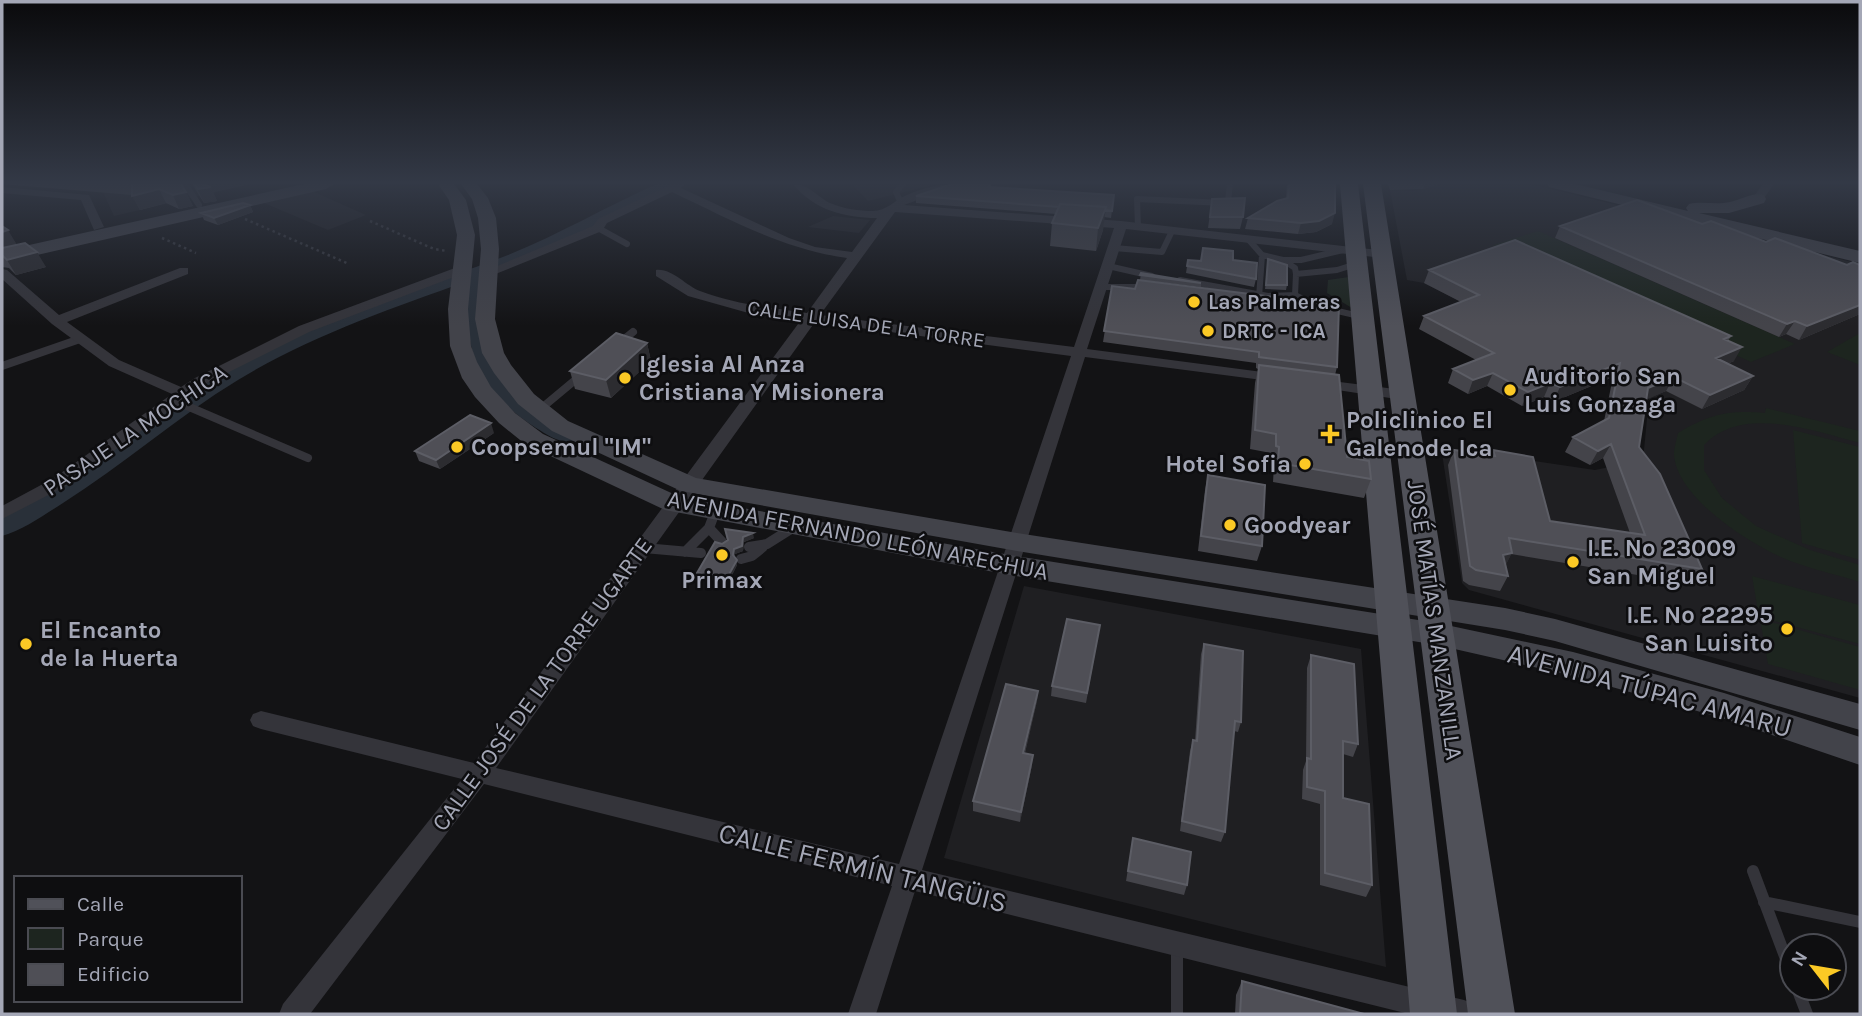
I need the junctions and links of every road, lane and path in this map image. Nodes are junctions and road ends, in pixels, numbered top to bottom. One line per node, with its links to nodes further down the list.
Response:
1 (78, 231): 21 (main road)
2 (117, 231): 27 (main road)
3 (147, 231): 23 (path)
4 (272, 231): 32 (path)
5 (394, 231): 31 (path)
6 (466, 231): 31 (main road, AVENIDA FERNANDO LEÓN ARECHUA)
7 (487, 231): 34 (main road, AVENIDA FERNANDO LEÓN ARECHUA)
8 (590, 231): 34 (street)
9 (604, 231): 20 (lane)
10 (765, 231): 26 (street)
11 (875, 231): 26 (street, CALLE JOSÉ DE LA TORRE UGARTE)
12 (1127, 231): 28 (street)
13 (1172, 231): 28 (lane)
14 (1176, 231): 19 (street)
15 (1356, 231): 25 (main road, JOSÉ MATÍAS MANZANILLA)
16 (1364, 231): 25 (main road, JOSÉ MATÍAS MANZANILLA)
17 (1761, 231): 29 (main road)
18 (1764, 231): 22 (main road)
19 (1248, 239): 24 (lane); 25 (street)
20 (627, 244)
21 (2, 248)
22 (1860, 252)
23 (197, 253)
24 (1262, 255): 30 (lane); 44 (lane)
25 (1360, 255): 30 (lane); 37 (lane); 47 (main road, JOSÉ MATÍAS MANZANILLA); 56 (main road, JOSÉ MATÍAS MANZANILLA)
26 (856, 256): 46 (street, CALLE JOSÉ DE LA TORRE UGARTE)
27 (2, 257)
28 (1111, 257): 38 (lane); 40 (street)
29 (1860, 257)
30 (1283, 260): 37 (lane)
31 (465, 262): 57 (street, PASAJE LA MOCHICA); 60 (main road, AVENIDA FERNANDO LEÓN ARECHUA)
32 (349, 264)
33 (184, 271): 48 (street)
34 (489, 272): 58 (main road, AVENIDA FERNANDO LEÓN ARECHUA)
35 (661, 272): 46 (street, CALLE LUISA DE LA TORRE)
36 (2, 273): 48 (street)
37 (1296, 274): 43 (lane)
38 (1162, 278)
39 (1175, 279): 44 (lane)
40 (1101, 287): 41 (lane); 52 (street)
41 (1163, 288)
42 (1204, 293): 44 (lane)
43 (1295, 295): 44 (lane); 45 (lane)
44 (1259, 296): 45 (lane)
45 (1322, 308): 47 (lane)
46 (810, 318): 52 (street, CALLE LUISA DE LA TORRE); 60 (street, CALLE JOSÉ DE LA TORRE UGARTE)
47 (1363, 320): 55 (main road, JOSÉ MATÍAS MANZANILLA)
48 (57, 321): 50 (street)
49 (633, 332): 51 (lane)
50 (80, 339): 53 (lane); 57 (street)
51 (612, 349)
52 (1079, 353): 55 (street, CALLE LUISA DE LA TORRE); 70 (street)
53 (2, 366)
54 (591, 367): 58 (lane)
55 (1370, 390): 56 (street, CALLE LUISA DE LA TORRE); 72 (main road, JOSÉ MATÍAS MANZANILLA)
56 (1403, 395): 73 (main road, JOSÉ MATÍAS MANZANILLA)
57 (177, 397): 59 (lane); 61 (street, PASAJE LA MOCHICA)
58 (538, 411): 60 (main road, AVENIDA FERNANDO LEÓN ARECHUA)
59 (308, 458)
60 (682, 494): 62 (main road, AVENIDA FERNANDO LEÓN ARECHUA); 67 (street, CALLE JOSÉ DE LA TORRE UGARTE); 70 (main road, AVENIDA FERNANDO LEÓN ARECHUA)
61 (2, 513)
62 (712, 520): 63 (main road, AVENIDA FERNANDO LEÓN ARECHUA); 64 (lane); 68 (lane)
63 (795, 526): 65 (lane); 70 (main road, AVENIDA FERNANDO LEÓN ARECHUA)
64 (722, 542)
65 (767, 544): 66 (lane); 71 (lane)
66 (749, 547)
67 (642, 548): 68 (lane); 77 (street, CALLE JOSÉ DE LA TORRE UGARTE)
68 (685, 552): 69 (lane)
69 (701, 553)
70 (1013, 553): 72 (main road, AVENIDA FERNANDO LEÓN ARECHUA); 79 (street)
71 (741, 559)
72 (1393, 614): 73 (main road, AVENIDA FERNANDO LEÓN ARECHUA); 84 (main road, JOSÉ MATÍAS MANZANILLA)
73 (1435, 621): 74 (main road, AVENIDA TÚPAC AMARU); 76 (main road, AVENIDA TÚPAC AMARU); 88 (main road, JOSÉ MATÍAS MANZANILLA)
74 (1860, 717)
75 (261, 720): 77 (street, CALLE FERMÍN TANGÜIS)
76 (1860, 751)
77 (479, 774): 79 (street, CALLE FERMÍN TANGÜIS); 85 (street, CALLE JOSÉ DE LA TORRE UGARTE)
78 (1753, 871): 80 (lane)
79 (907, 878): 83 (street, CALLE FERMÍN TANGÜIS); 86 (street)
80 (1764, 902): 81 (lane); 82 (lane)
81 (1860, 922)
82 (1778, 938)
83 (1177, 944): 84 (street, CALLE FERMÍN TANGÜIS); 87 (lane)
84 (1444, 1012)
85 (293, 1014)
86 (862, 1014)
87 (1177, 1014)
88 (1492, 1014)

